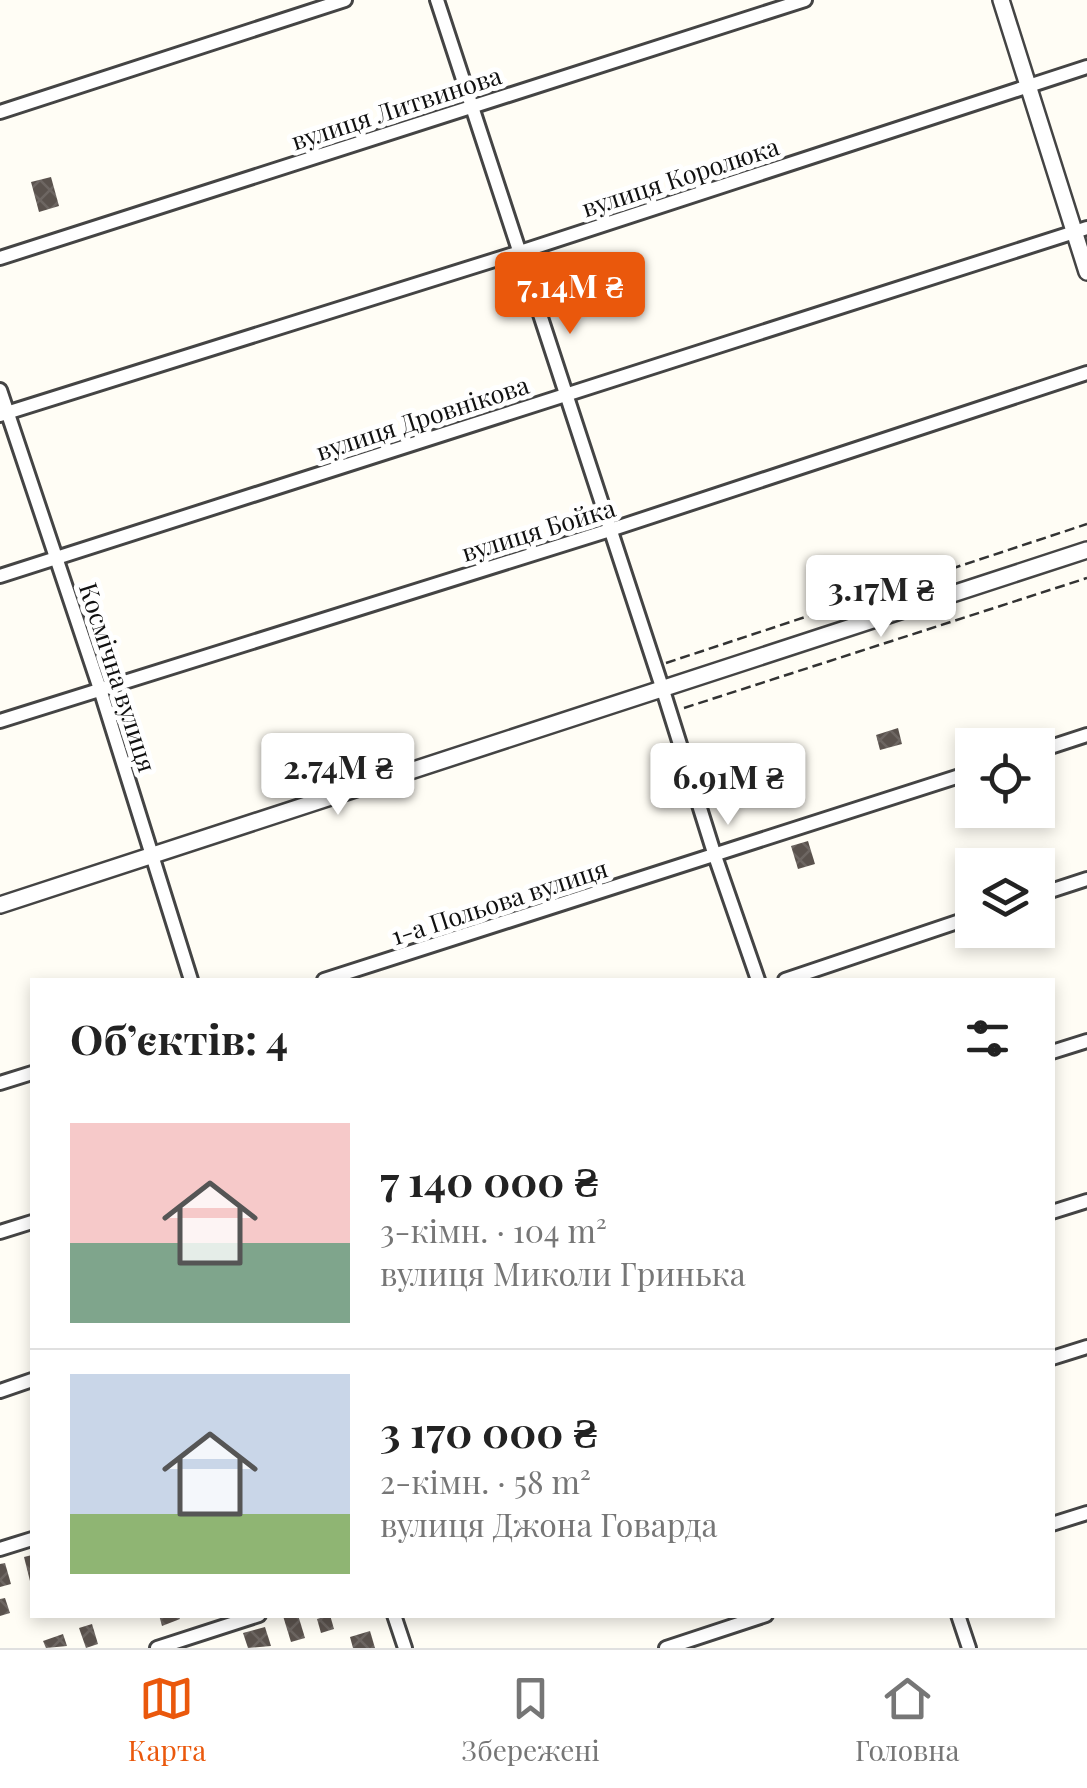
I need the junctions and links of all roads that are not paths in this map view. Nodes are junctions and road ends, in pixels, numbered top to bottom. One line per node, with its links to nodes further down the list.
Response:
1 (346, 0): 8 (street)
2 (437, 0): 7 (street)
3 (806, 0): 7 (street, вулиця Литвинова)
4 (1000, 0): 6 (street)
5 (1087, 67): 6 (street, вулиця Королюка)
6 (1028, 86): 9 (street); 10 (street, вулиця Королюка)
7 (471, 106): 10 (street); 11 (street, вулиця Литвинова)
8 (0, 112)
9 (1080, 230): 12 (street); 15 (street, вулиця Дровнікова)
10 (520, 252): 15 (street); 16 (street, вулиця Королюка)
11 (0, 258)
12 (1087, 272)
13 (1087, 374): 17 (street, вулиця Бойка)
14 (0, 390): 16 (street, Космічна вулиця)
15 (566, 394): 17 (street); 19 (street, вулиця Дровнікова)
16 (4, 414): 19 (street, Космічна вулиця)
17 (610, 530): 21 (street); 22 (street, вулиця Бойка)
18 (1087, 550): 21 (street)
19 (56, 558): 20 (street, вулиця Дровнікова); 22 (street, Космічна вулиця)
20 (0, 576)
21 (662, 687): 27 (street); 28 (street)
22 (100, 689): 23 (street, вулиця Бойка); 27 (street, Космічна вулиця)
23 (0, 721)
24 (1087, 735): 25 (street)
25 (1055, 745)
26 (955, 778): 28 (street, 1-а Польова вулиця)
27 (152, 856): 31 (street); 33 (street, Космічна вулиця)
28 (715, 856): 34 (street, 1-а Польова вулиця); 35 (street)
29 (1087, 879): 30 (street)
30 (1055, 889)
31 (0, 905)
32 (955, 923): 36 (street)
33 (190, 978)
34 (330, 978)
35 (757, 978)
36 (791, 978)
37 (1087, 1041): 38 (street)
38 (1055, 1051)
39 (30, 1074): 40 (street)
40 (0, 1083)
41 (1087, 1201): 42 (street)
42 (1055, 1211)
43 (30, 1223): 44 (street)
44 (0, 1232)
45 (1087, 1347): 46 (street)
46 (1055, 1357)
47 (30, 1381): 48 (street)
48 (0, 1391)
49 (1087, 1513): 50 (street)
50 (1055, 1523)
51 (30, 1540): 52 (street)
52 (0, 1549)
53 (250, 1618): 57 (street)
54 (395, 1618): 58 (street)
55 (757, 1618): 59 (street)
56 (959, 1618): 60 (street)
57 (157, 1648)
58 (405, 1648)
59 (666, 1648)
60 (969, 1648)

